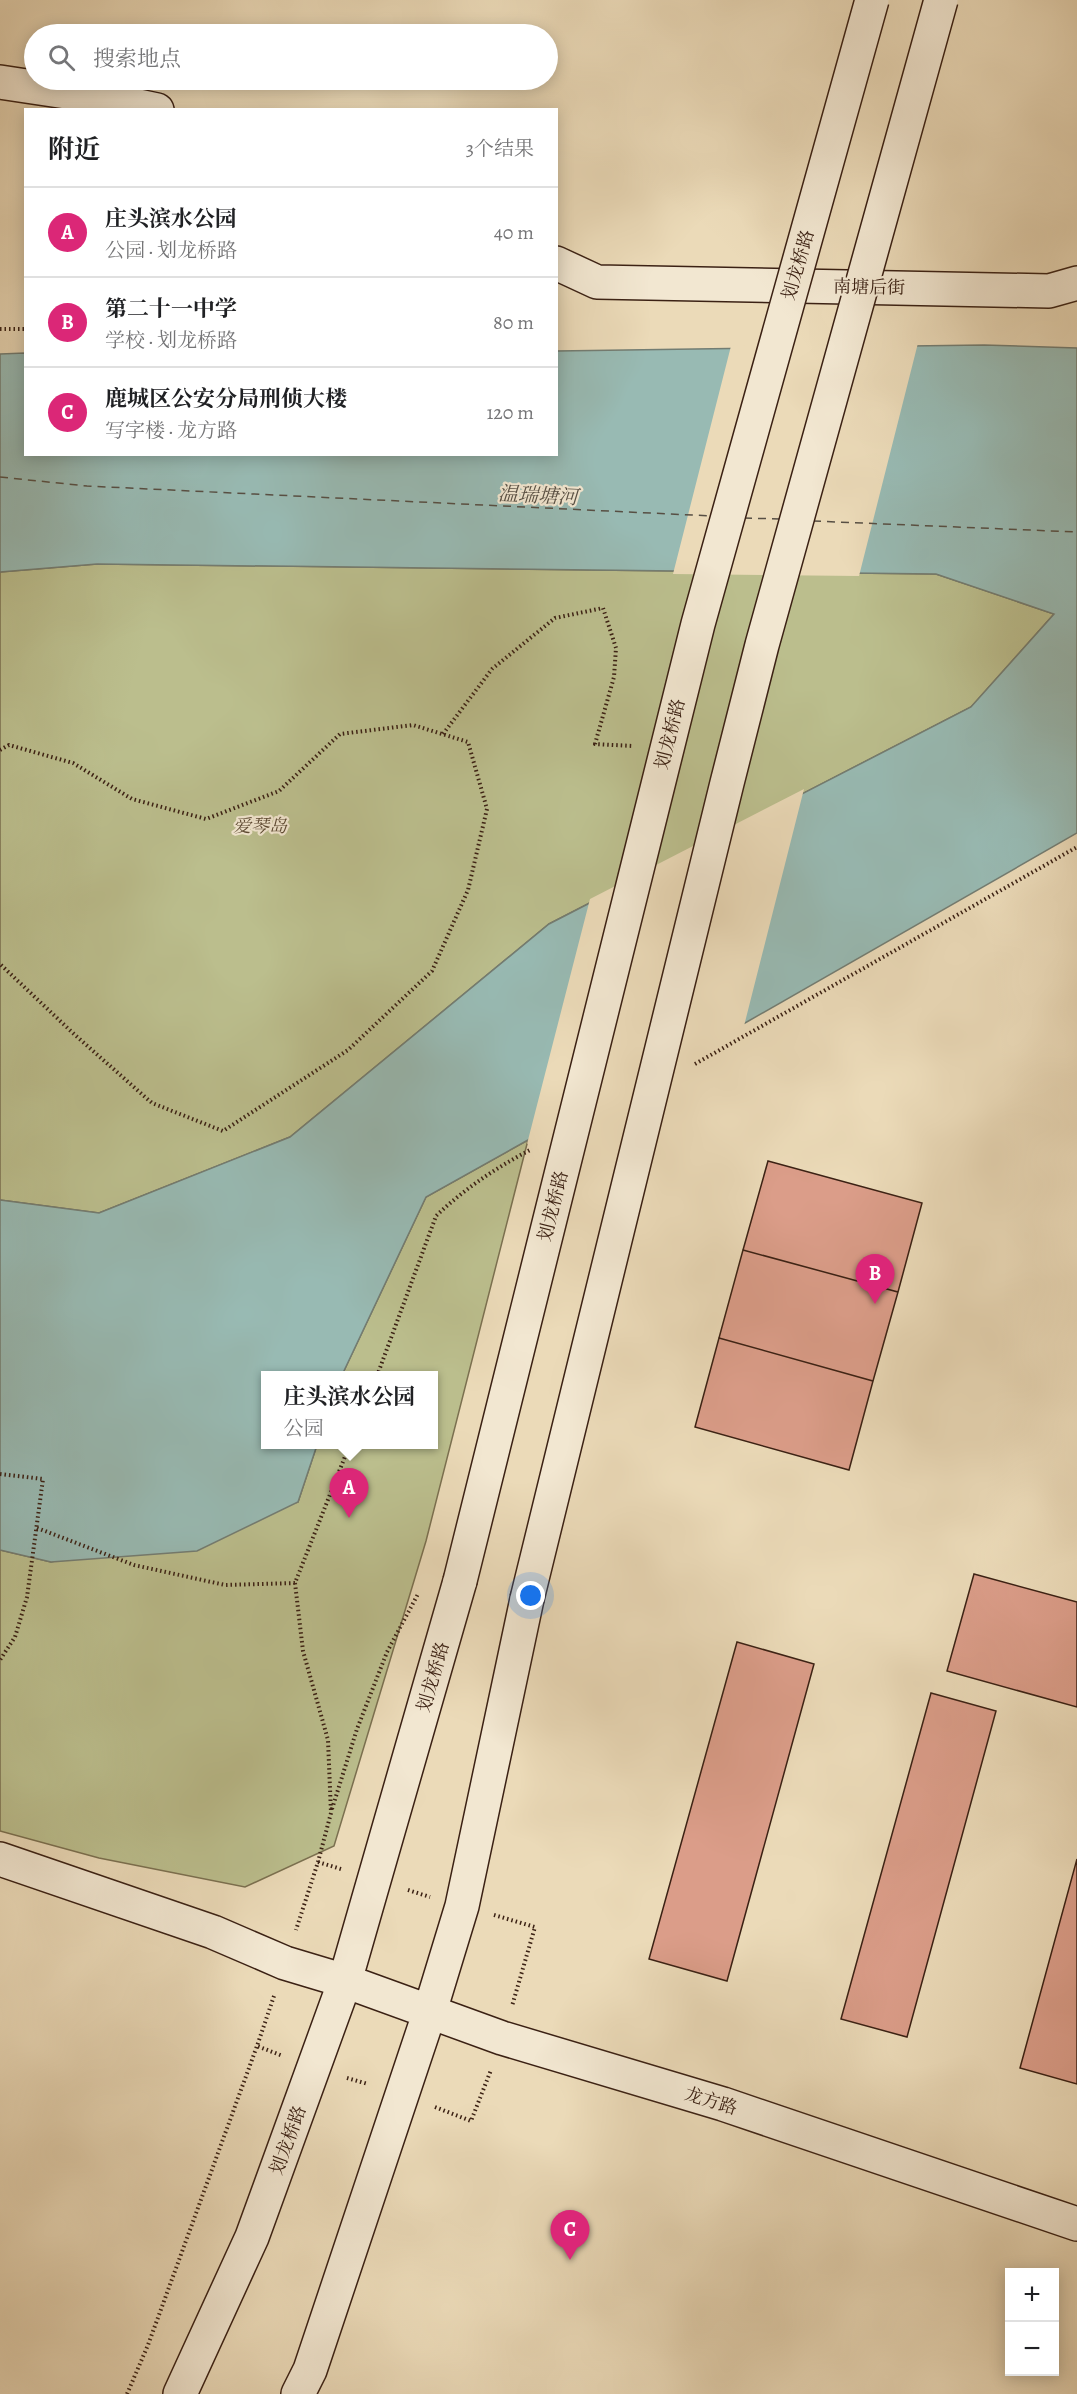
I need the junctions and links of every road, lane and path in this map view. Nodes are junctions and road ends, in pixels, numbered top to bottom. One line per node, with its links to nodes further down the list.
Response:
1 (872, 0): 22 (main road, 划龙桥路, bridge)
2 (941, 0): 23 (main road, bridge)
3 (0, 82): 4 (main road)
4 (24, 86)
5 (53, 90): 6 (main road)
6 (148, 108)
7 (558, 264): 8 (main road, 南塘后街)
8 (1077, 283)
9 (0, 329): 10 (path)
10 (24, 329)
11 (442, 734): 12 (path); 13 (path); 14 (path)
12 (637, 746)
13 (0, 750)
14 (0, 964)
15 (348, 1449): 17 (path)
16 (0, 1474): 17 (path)
17 (37, 1528): 19 (path)
18 (420, 1590): 20 (path)
19 (0, 1660)
20 (331, 1813)
21 (0, 1858): 22 (main road, 龙方路)
22 (345, 1982): 23 (main road, 龙方路); 27 (main road, 划龙桥路)
23 (430, 2011): 25 (main road, 龙方路); 28 (main road)
24 (257, 2046): 26 (path)
25 (1077, 2224)
26 (127, 2394)
27 (180, 2394)
28 (298, 2394)

